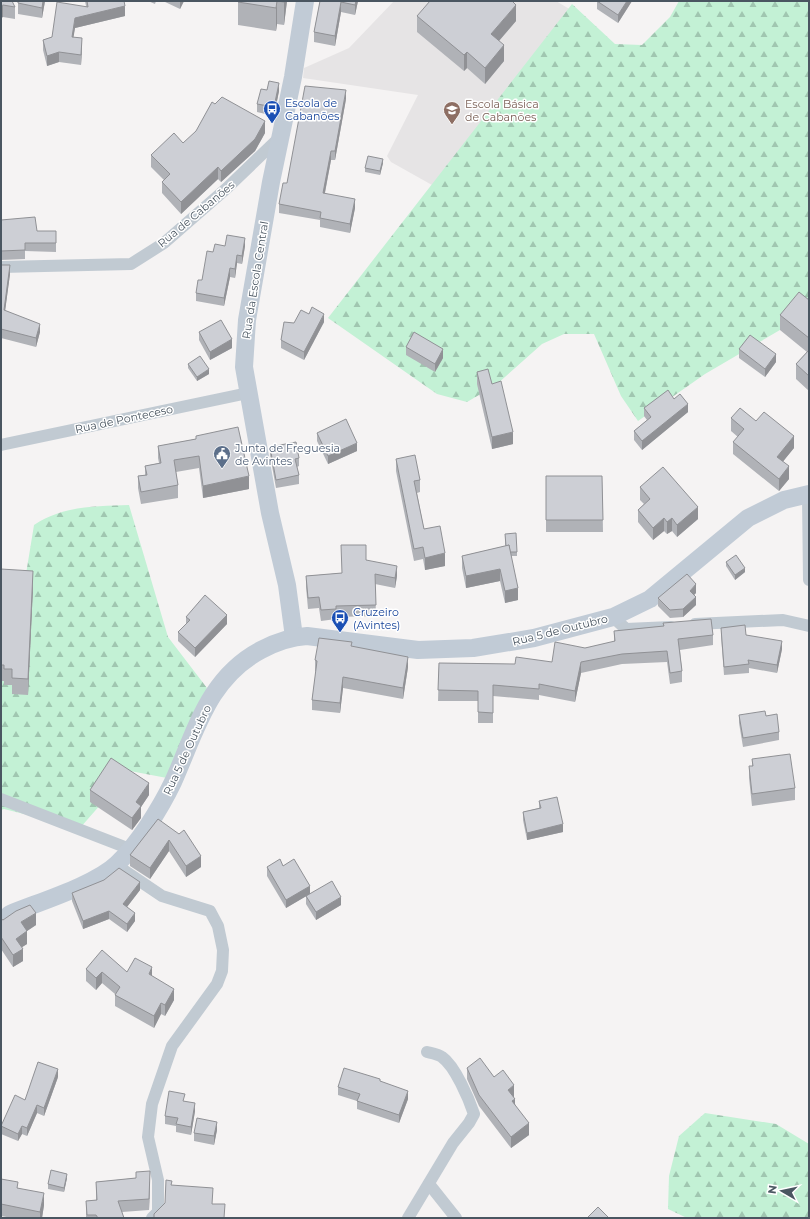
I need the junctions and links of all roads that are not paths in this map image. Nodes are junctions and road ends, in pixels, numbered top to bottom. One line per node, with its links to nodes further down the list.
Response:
1 (305, 1): 2 (street, Rua da Escola Central)
2 (280, 136): 3 (street, Rua de Cabanões); 4 (street, Rua da Escola Central)
3 (1, 267)
4 (248, 394): 5 (street, Rua de Ponteceso); 8 (street, Rua da Escola Central)
5 (1, 445)
6 (809, 494): 7 (street); 9 (street, Rua 5 de Outubro)
7 (809, 580)
8 (290, 607): 11 (street, Rua da Escola Central); 12 (street)
9 (613, 617): 10 (street); 11 (street, Rua 5 de Outubro)
10 (809, 626)
11 (294, 637): 12 (street, Rua 5 de Outubro)
12 (275, 643): 14 (street, Rua 5 de Outubro)
13 (1, 799): 14 (street)
14 (130, 849): 15 (street, Rua 5 de Outubro)
15 (116, 865): 16 (street, Rua 5 de Outubro); 19 (street)
16 (1, 922)
17 (427, 1052): 18 (street)
18 (428, 1184): 20 (street); 21 (street)
19 (152, 1218)
20 (408, 1218)
21 (456, 1218)

